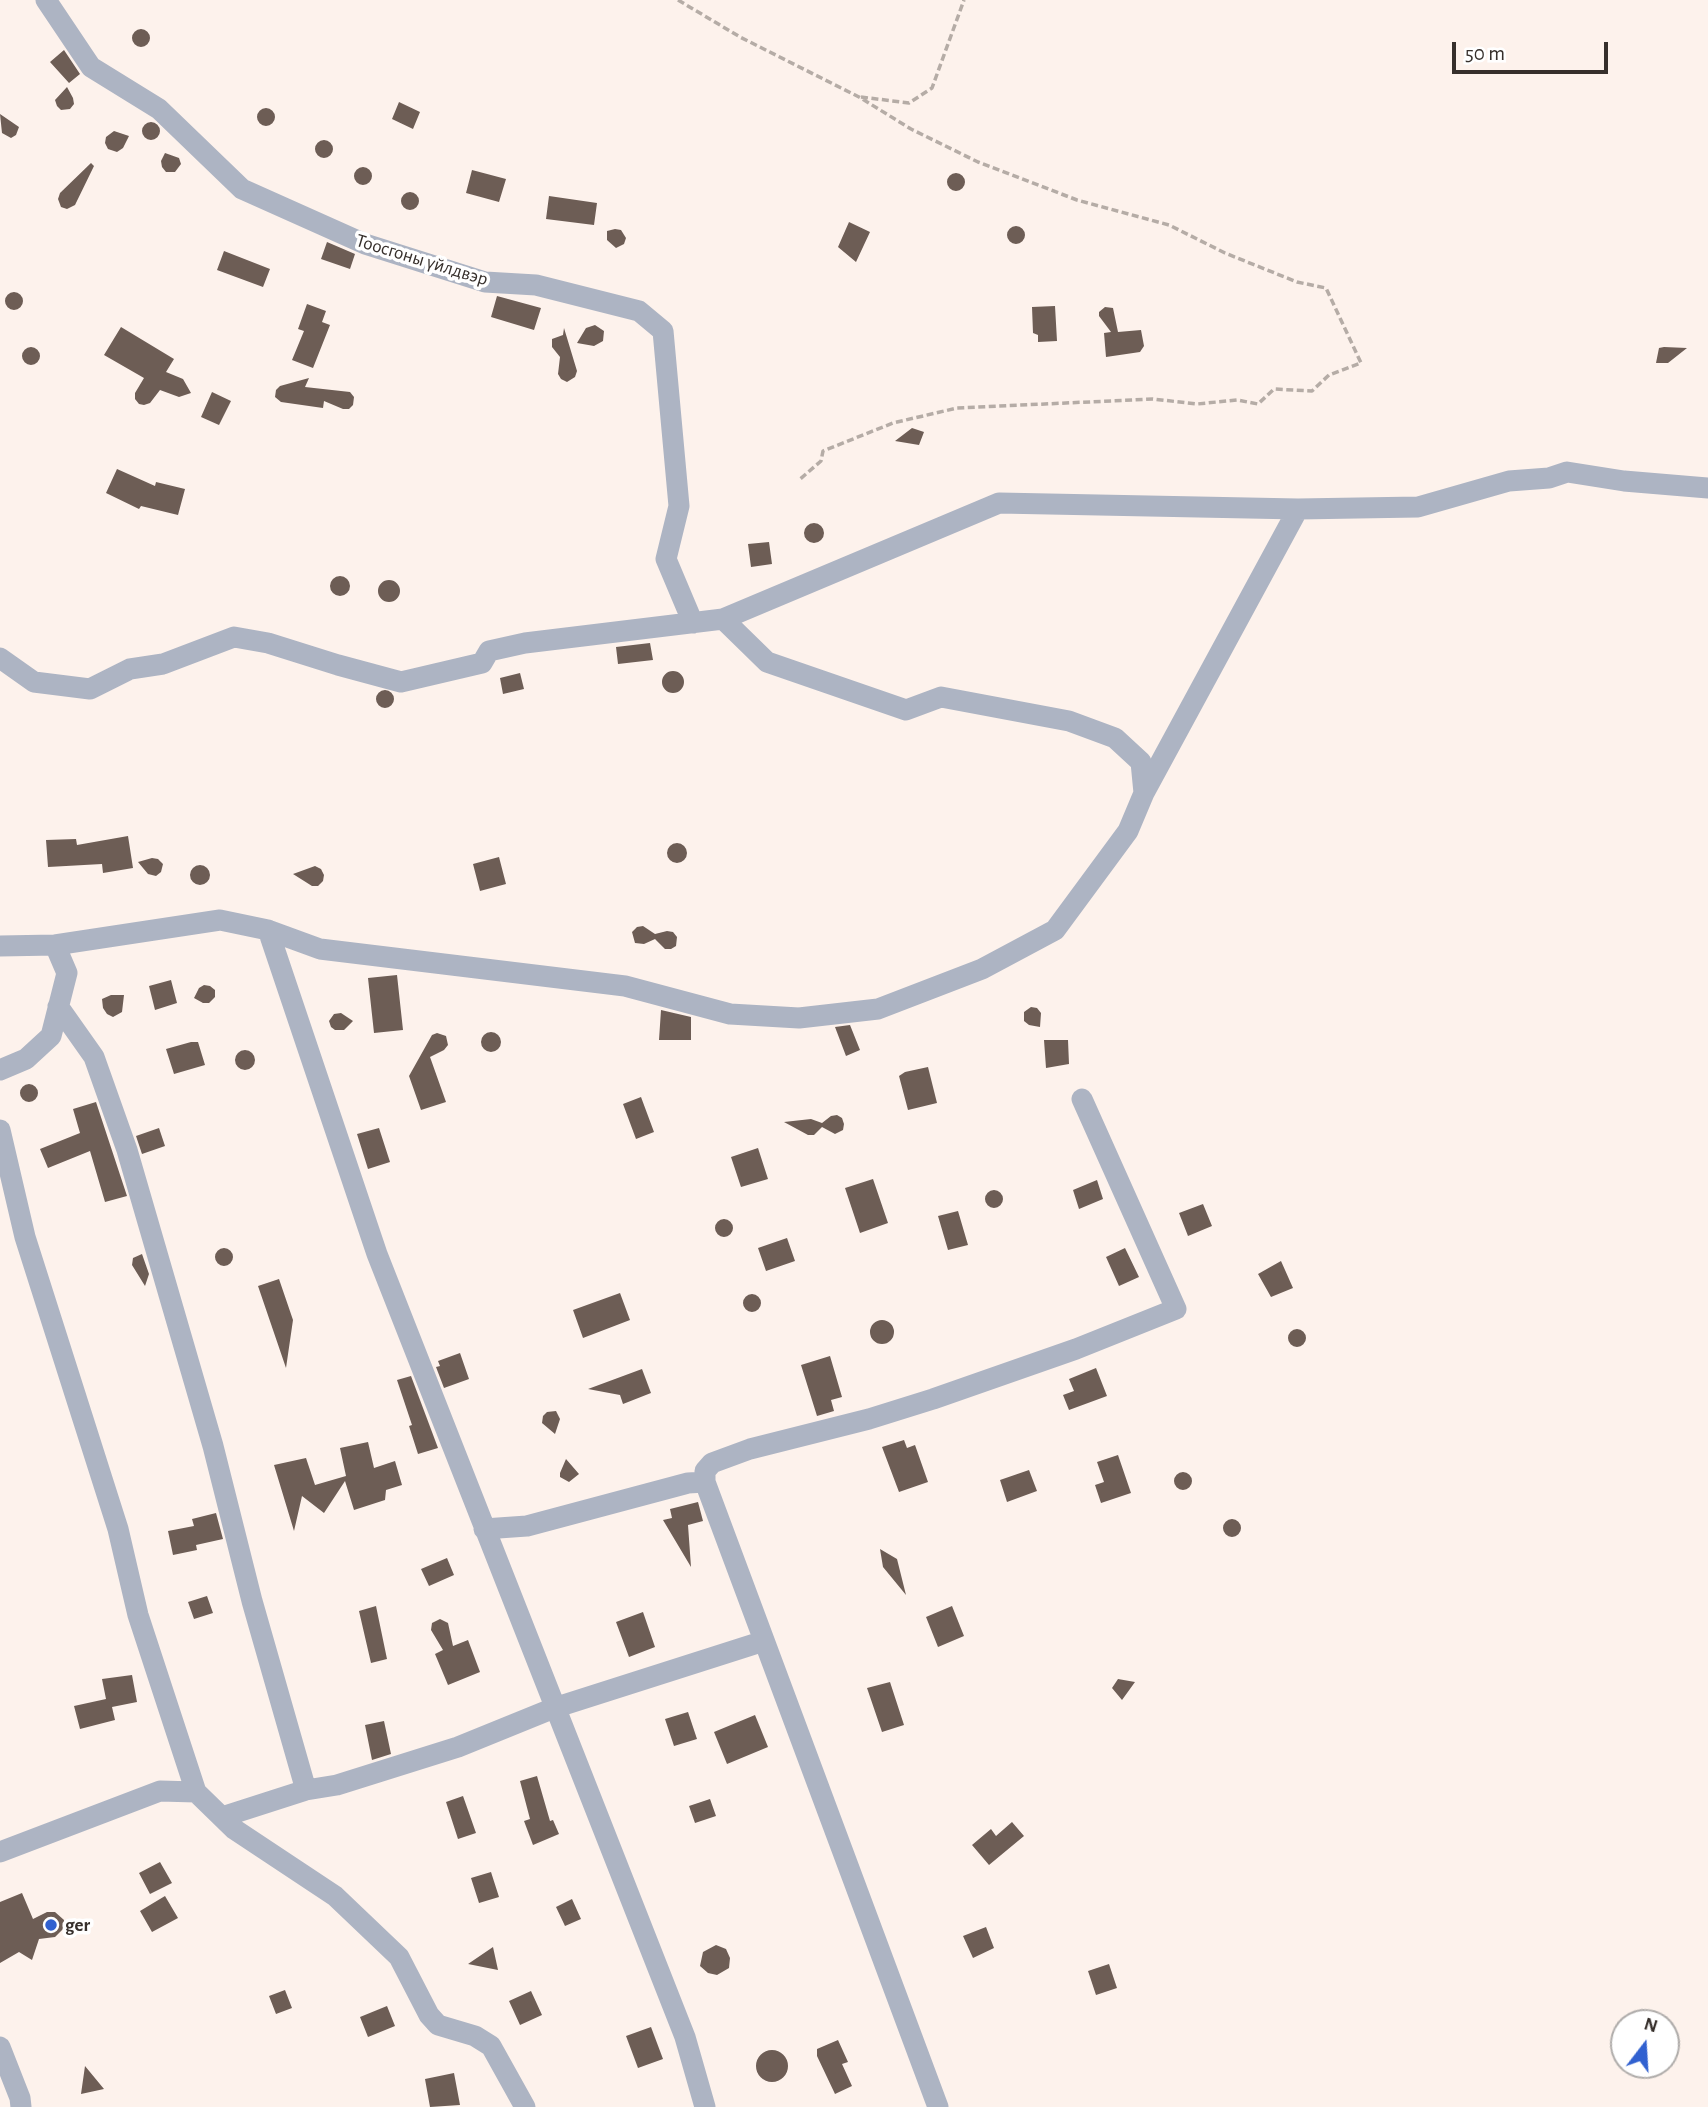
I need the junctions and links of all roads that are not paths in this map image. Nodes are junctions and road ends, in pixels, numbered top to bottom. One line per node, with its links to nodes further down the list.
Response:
1 (46, 0): 5 (street, Тоосгоны үйлдвэр)
2 (1708, 488): 3 (street)
3 (1298, 509): 4 (street); 7 (street)
4 (723, 619): 5 (street); 7 (street)
5 (692, 623): 6 (street)
6 (0, 658)
7 (1144, 793): 8 (street)
8 (268, 930): 9 (street); 16 (street)
9 (55, 945): 10 (street); 11 (street)
10 (0, 946)
11 (58, 1006): 12 (street); 19 (street)
12 (0, 1070)
13 (1082, 1098): 15 (street)
14 (0, 1130): 20 (street)
15 (705, 1482): 16 (street); 17 (street)
16 (484, 1528): 18 (street)
17 (764, 1641): 18 (street); 27 (street)
18 (554, 1708): 19 (street); 26 (street)
19 (306, 1790): 21 (street)
20 (196, 1792): 21 (street); 22 (street)
21 (222, 1817): 25 (street)
22 (0, 1852)
23 (0, 2047): 24 (street)
24 (21, 2107)
25 (525, 2107)
26 (705, 2107)
27 (938, 2107)

